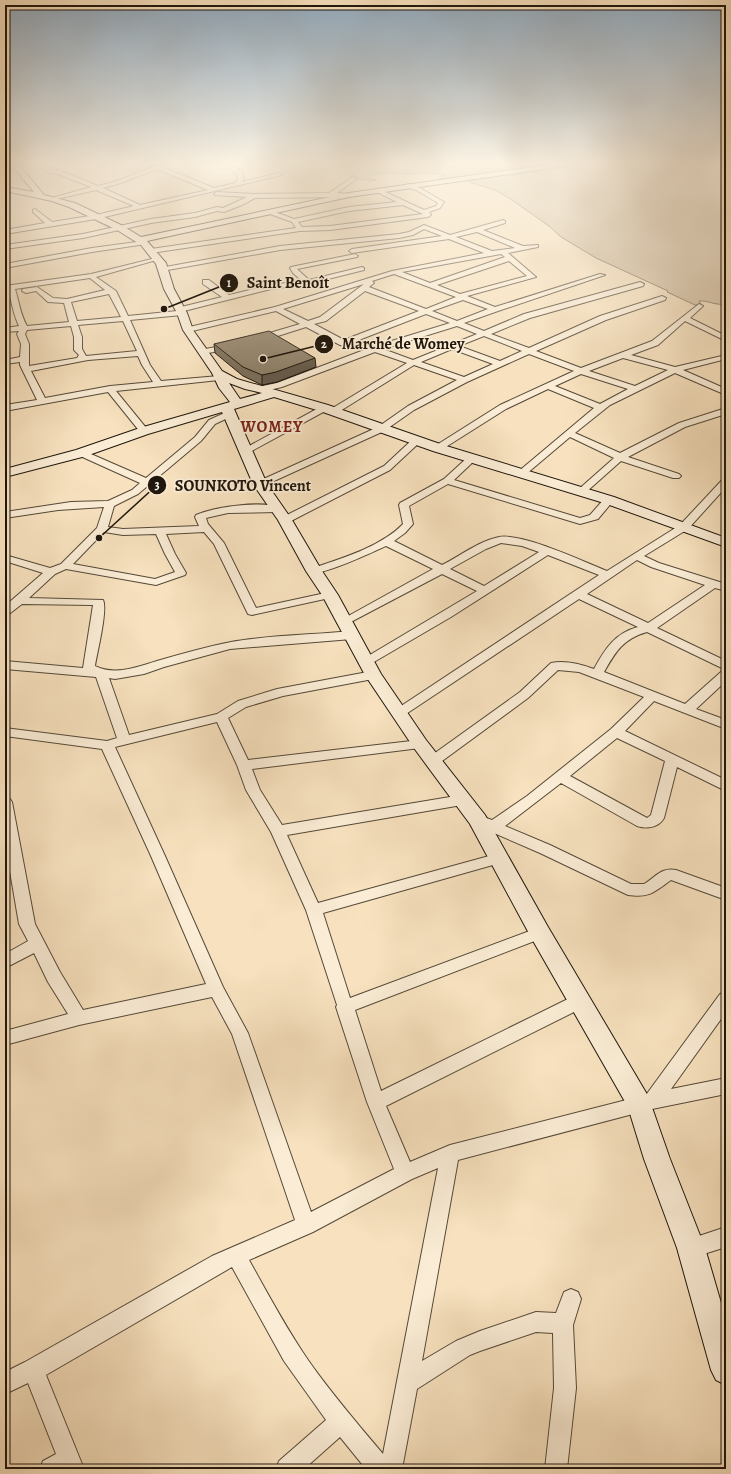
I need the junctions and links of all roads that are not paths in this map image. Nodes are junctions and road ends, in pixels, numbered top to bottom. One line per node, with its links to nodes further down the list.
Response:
1 (21, 233): 12 (street)
2 (98, 233): 12 (street)
3 (127, 233): 14 (main road)
4 (189, 233): 14 (main road)
5 (278, 233): 10 (street)
6 (411, 233): 13 (street)
7 (440, 233): 11 (street)
8 (464, 233): 11 (street)
9 (485, 233): 17 (street)
10 (254, 237): 14 (street); 18 (street)
11 (451, 237): 20 (street); 21 (street)
12 (35, 242): 16 (street); 22 (street)
13 (346, 242): 18 (street); 20 (street)
14 (145, 245): 22 (street); 23 (main road)
15 (536, 246): 17 (street)
16 (5, 247)
17 (522, 248): 19 (street)
18 (272, 251): 27 (street)
19 (502, 251): 21 (street); 24 (street)
20 (353, 253): 28 (street); 35 (street)
21 (490, 253): 29 (street)
22 (43, 254): 25 (street)
23 (158, 258): 27 (main road); 31 (street)
24 (510, 258): 37 (street); 42 (street)
25 (30, 262): 26 (street); 33 (street)
26 (5, 266)
27 (162, 269): 50 (main road)
28 (362, 269): 32 (street); 35 (street)
29 (394, 272): 32 (street); 37 (street)
30 (602, 275): 49 (street)
31 (91, 276): 33 (street); 41 (street)
32 (374, 279): 40 (street); 46 (street)
33 (46, 282): 38 (street)
34 (206, 282): 43 (street)
35 (308, 282): 39 (street)
36 (640, 284): 60 (street)
37 (430, 285): 42 (street)
38 (10, 287): 45 (street); 57 (street)
39 (271, 288): 43 (street); 46 (street)
40 (365, 288): 51 (street); 56 (street)
41 (111, 292): 45 (street); 53 (street)
42 (462, 297): 49 (street); 51 (street)
43 (228, 298): 50 (street)
44 (662, 298): 69 (street)
45 (67, 301): 54 (street)
46 (294, 303): 48 (street)
47 (699, 306): 52 (street)
48 (277, 309): 56 (street); 59 (street)
49 (495, 309): 55 (street)
50 (181, 311): 53 (street); 59 (main road)
51 (425, 312): 55 (street); 63 (street)
52 (685, 318): 61 (street); 71 (street)
53 (127, 319): 54 (street); 70 (street)
54 (73, 323): 57 (street); 74 (street)
55 (456, 324): 60 (street); 66 (street)
56 (306, 325): 62 (street); 63 (street)
57 (24, 328): 58 (street); 73 (street)
58 (5, 330)
59 (188, 330): 67 (main road)
60 (484, 335): 65 (street); 69 (street)
61 (726, 339)
62 (252, 341)
63 (343, 343): 68 (street)
64 (238, 344): 67 (street)
65 (454, 347): 77 (street); 78 (street)
66 (375, 349): 68 (street); 77 (street)
67 (204, 352): 83 (main road)
68 (365, 352): 89 (street)
69 (529, 352): 78 (street); 82 (street)
70 (142, 353): 74 (street); 85 (street)
71 (622, 355): 81 (street); 82 (street)
72 (726, 356): 75 (street)
73 (25, 359): 76 (street); 80 (street)
74 (79, 360): 80 (street)
75 (713, 360): 79 (street); 81 (street)
76 (5, 362)
77 (414, 362): 84 (street); 95 (street)
78 (501, 364): 84 (street)
79 (726, 364)
80 (26, 369): 91 (street)
81 (675, 370): 88 (street); 90 (street)
82 (581, 371): 86 (street); 88 (street)
83 (218, 376): 85 (street); 89 (main road); 92 (main road)
84 (464, 380): 97 (street)
85 (158, 384): 87 (street)
86 (548, 386): 94 (street); 101 (street)
87 (110, 389): 91 (street); 98 (street)
88 (635, 389): 94 (street)
89 (268, 391): 92 (main road); 95 (main road)
90 (726, 392)
91 (42, 401): 93 (street)
92 (232, 406): 98 (main road); 103 (main road); 110 (street)
93 (5, 408)
94 (601, 408): 99 (street)
95 (329, 410): 97 (main road); 103 (street)
96 (726, 411): 104 (street)
97 (381, 429): 100 (main road); 112 (street)
98 (144, 431): 102 (main road)
99 (568, 433): 104 (street); 107 (street)
100 (416, 441): 101 (main road); 116 (street)
101 (438, 448): 105 (main road)
102 (81, 452): 106 (main road); 110 (street)
103 (245, 452): 112 (main road)
104 (620, 457): 108 (street); 113 (street)
105 (471, 458): 107 (main road); 109 (street)
106 (5, 473)
107 (522, 473): 113 (main road)
108 (676, 476)
109 (447, 481): 114 (street); 122 (street)
110 (146, 482): 115 (street)
111 (725, 483): 118 (street)
112 (260, 484): 116 (main road)
113 (582, 491): 114 (main road)
114 (609, 500): 118 (main road)
115 (110, 504): 117 (street); 119 (street)
116 (282, 514): 120 (street); 129 (main road)
117 (5, 515)
118 (684, 527): 123 (main road); 125 (street)
119 (102, 529): 121 (street); 127 (street)
120 (206, 529): 121 (street); 136 (street)
121 (160, 531): 127 (street)
122 (385, 541): 128 (street); 129 (street)
123 (726, 544)
124 (548, 551): 128 (street); 131 (street); 134 (street)
125 (636, 556): 131 (street); 132 (street)
126 (5, 558): 130 (street)
127 (65, 566): 130 (street)
128 (442, 569): 134 (street); 139 (street)
129 (314, 571): 136 (main road)
130 (51, 572): 137 (street)
131 (608, 575): 135 (street)
132 (713, 584): 133 (street); 140 (street)
133 (726, 588)
134 (485, 590): 143 (street)
135 (579, 594): 140 (street); 149 (street)
136 (330, 595): 139 (main road)
137 (19, 602): 138 (street); 144 (street)
138 (5, 612)
139 (348, 628): 143 (main road); 144 (street)
140 (649, 628): 142 (street); 145 (street)
141 (5, 665): 144 (street)
142 (726, 666)
143 (370, 669): 149 (main road); 150 (street)
144 (100, 674): 154 (street)
145 (597, 674): 147 (street); 158 (street)
146 (726, 674): 148 (street)
147 (652, 696): 148 (street); 153 (street)
148 (688, 709): 151 (street)
149 (399, 713): 155 (main road)
150 (221, 717): 154 (street); 159 (street)
151 (726, 725)
152 (5, 732): 156 (street)
153 (616, 732): 157 (street); 160 (street)
154 (124, 741): 156 (street)
155 (420, 744): 158 (main road); 159 (street)
156 (107, 745): 172 (street)
157 (672, 760): 160 (street); 161 (street)
158 (433, 761): 162 (main road)
159 (244, 765): 165 (street)
160 (560, 776): 164 (street)
161 (726, 786)
162 (462, 800): 164 (main road); 165 (street)
163 (5, 802): 170 (street)
164 (486, 824): 166 (main road); 167 (street)
165 (278, 831): 168 (street)
166 (500, 858): 168 (street); 169 (main road)
167 (726, 894)
168 (314, 910): 175 (street)
169 (540, 933): 174 (main road); 175 (street)
170 (36, 944): 171 (street); 176 (street)
171 (5, 962)
172 (216, 989): 176 (street); 183 (street)
173 (726, 999): 180 (street)
174 (580, 1002): 179 (street); 180 (main road)
175 (344, 1007): 179 (street)
176 (79, 1018): 177 (street)
177 (5, 1038)
178 (726, 1086): 180 (street)
179 (376, 1102): 182 (street)
180 (645, 1102): 181 (street); 185 (main road)
181 (450, 1154): 182 (street); 191 (street)
182 (405, 1173): 183 (street)
183 (306, 1225): 186 (street)
184 (726, 1237): 185 (street)
185 (691, 1248): 190 (main road)
186 (236, 1256): 189 (street); 193 (street)
187 (571, 1299): 188 (street)
188 (563, 1325): 191 (street); 198 (street)
189 (33, 1370): 192 (street); 194 (street)
190 (726, 1370)
191 (408, 1382): 197 (street)
192 (5, 1383)
193 (341, 1422): 195 (street); 196 (street)
194 (64, 1466)
195 (287, 1469)
196 (381, 1469)
197 (391, 1469)
198 (556, 1469)

